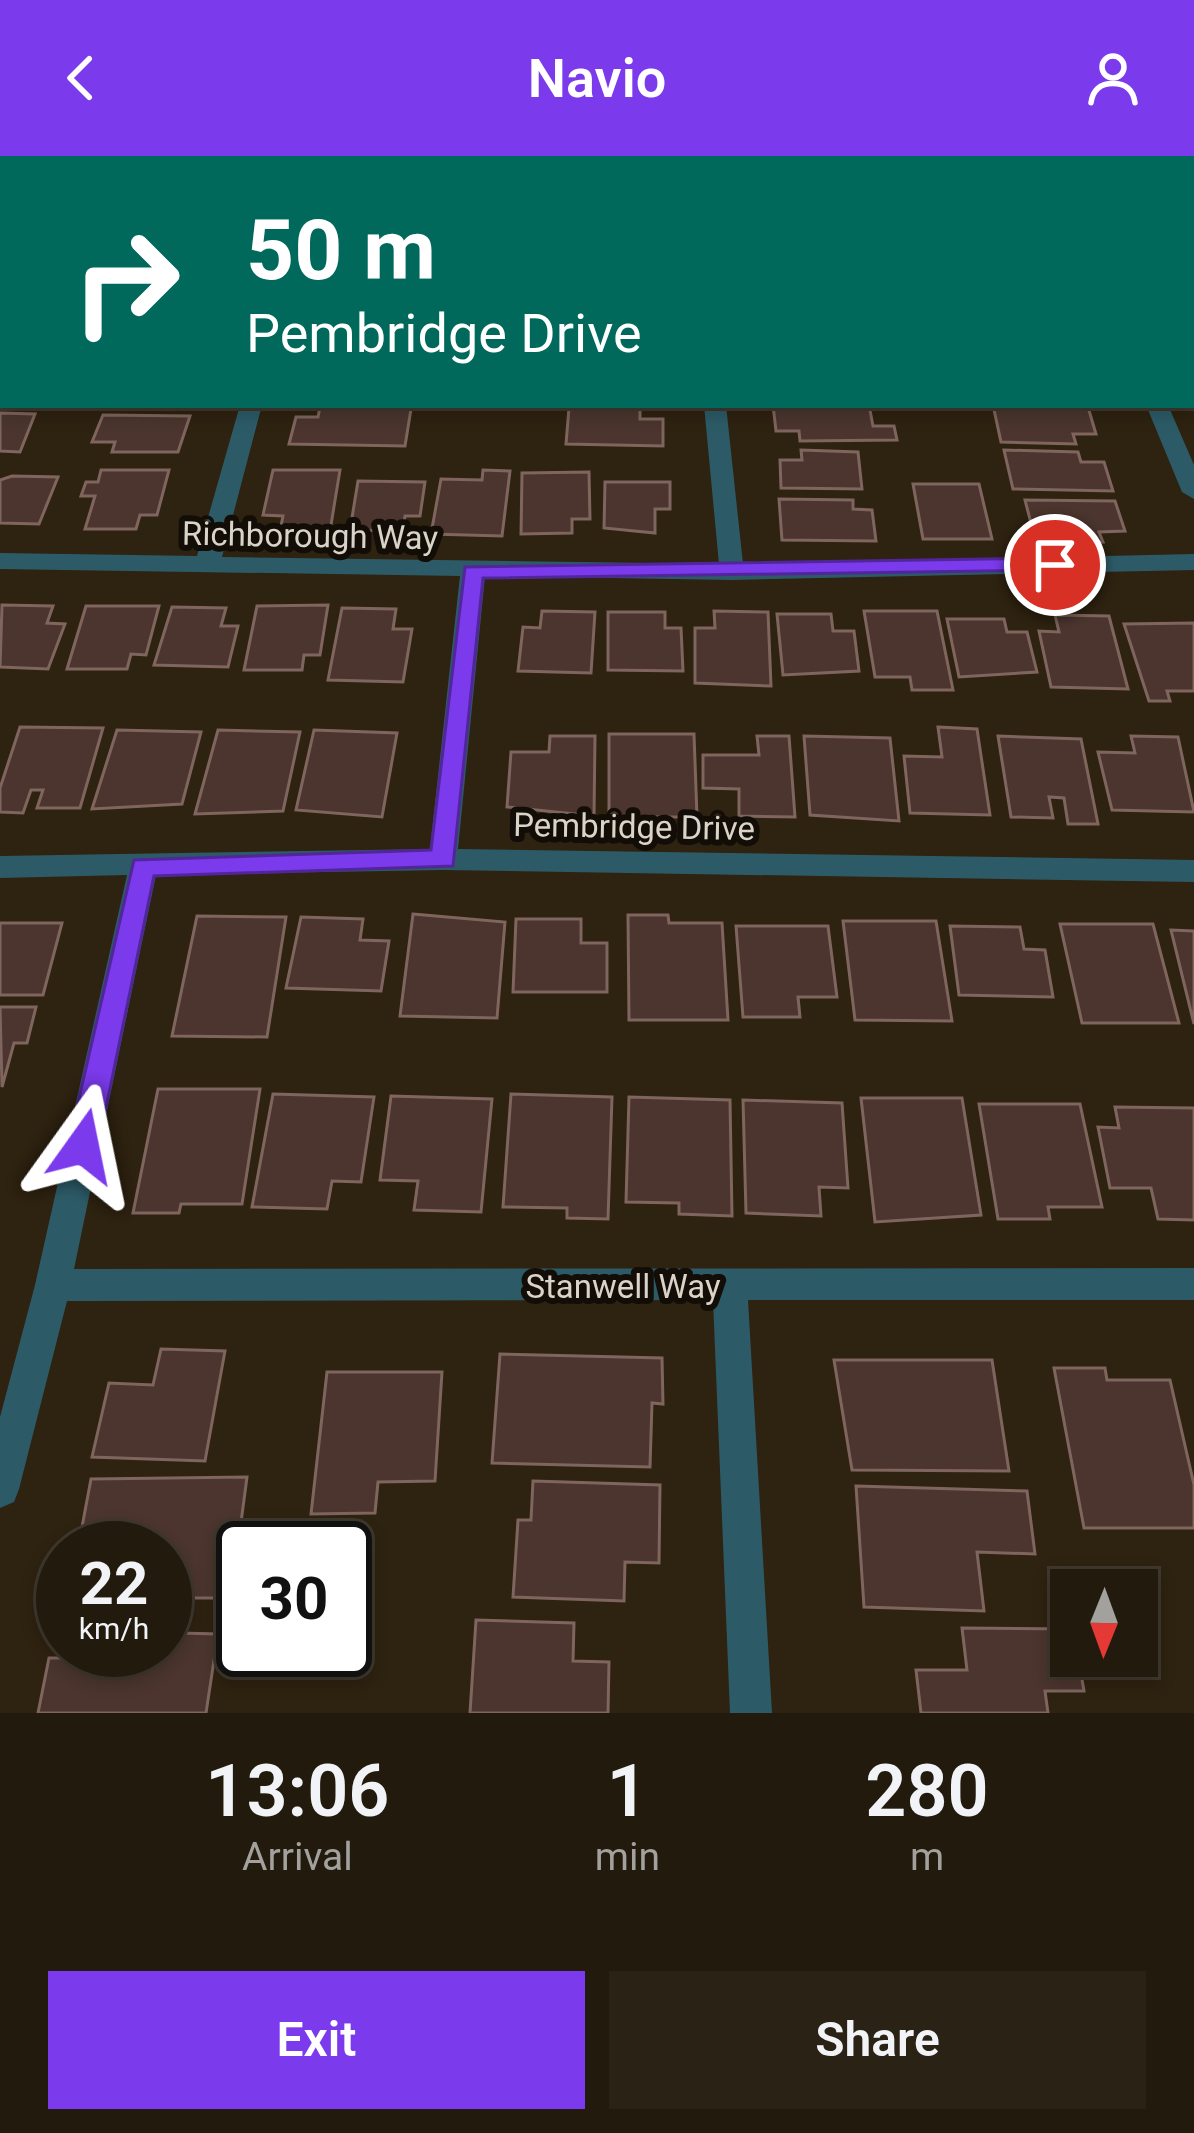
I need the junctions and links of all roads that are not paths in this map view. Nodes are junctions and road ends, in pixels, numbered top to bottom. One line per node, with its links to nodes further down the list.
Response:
1 (250, 408): 7 (street)
2 (715, 408): 9 (street)
3 (1158, 408): 4 (street)
4 (1194, 492)
5 (0, 561): 7 (street, Richborough Way)
6 (1194, 562): 9 (street, Richborough Way)
7 (207, 566): 8 (street, Richborough Way)
8 (473, 572): 9 (street, Richborough Way); 10 (street)
9 (733, 572)
10 (443, 860): 12 (street, Pembridge Drive); 13 (street, Pembridge Drive)
11 (0, 867): 12 (street, Pembridge Drive)
12 (143, 867): 15 (street)
13 (1194, 871)
14 (1194, 1284): 16 (street, Stanwell Way)
15 (53, 1286): 16 (street, Stanwell Way); 17 (street)
16 (730, 1286): 18 (street)
17 (0, 1489)
18 (751, 1713)

